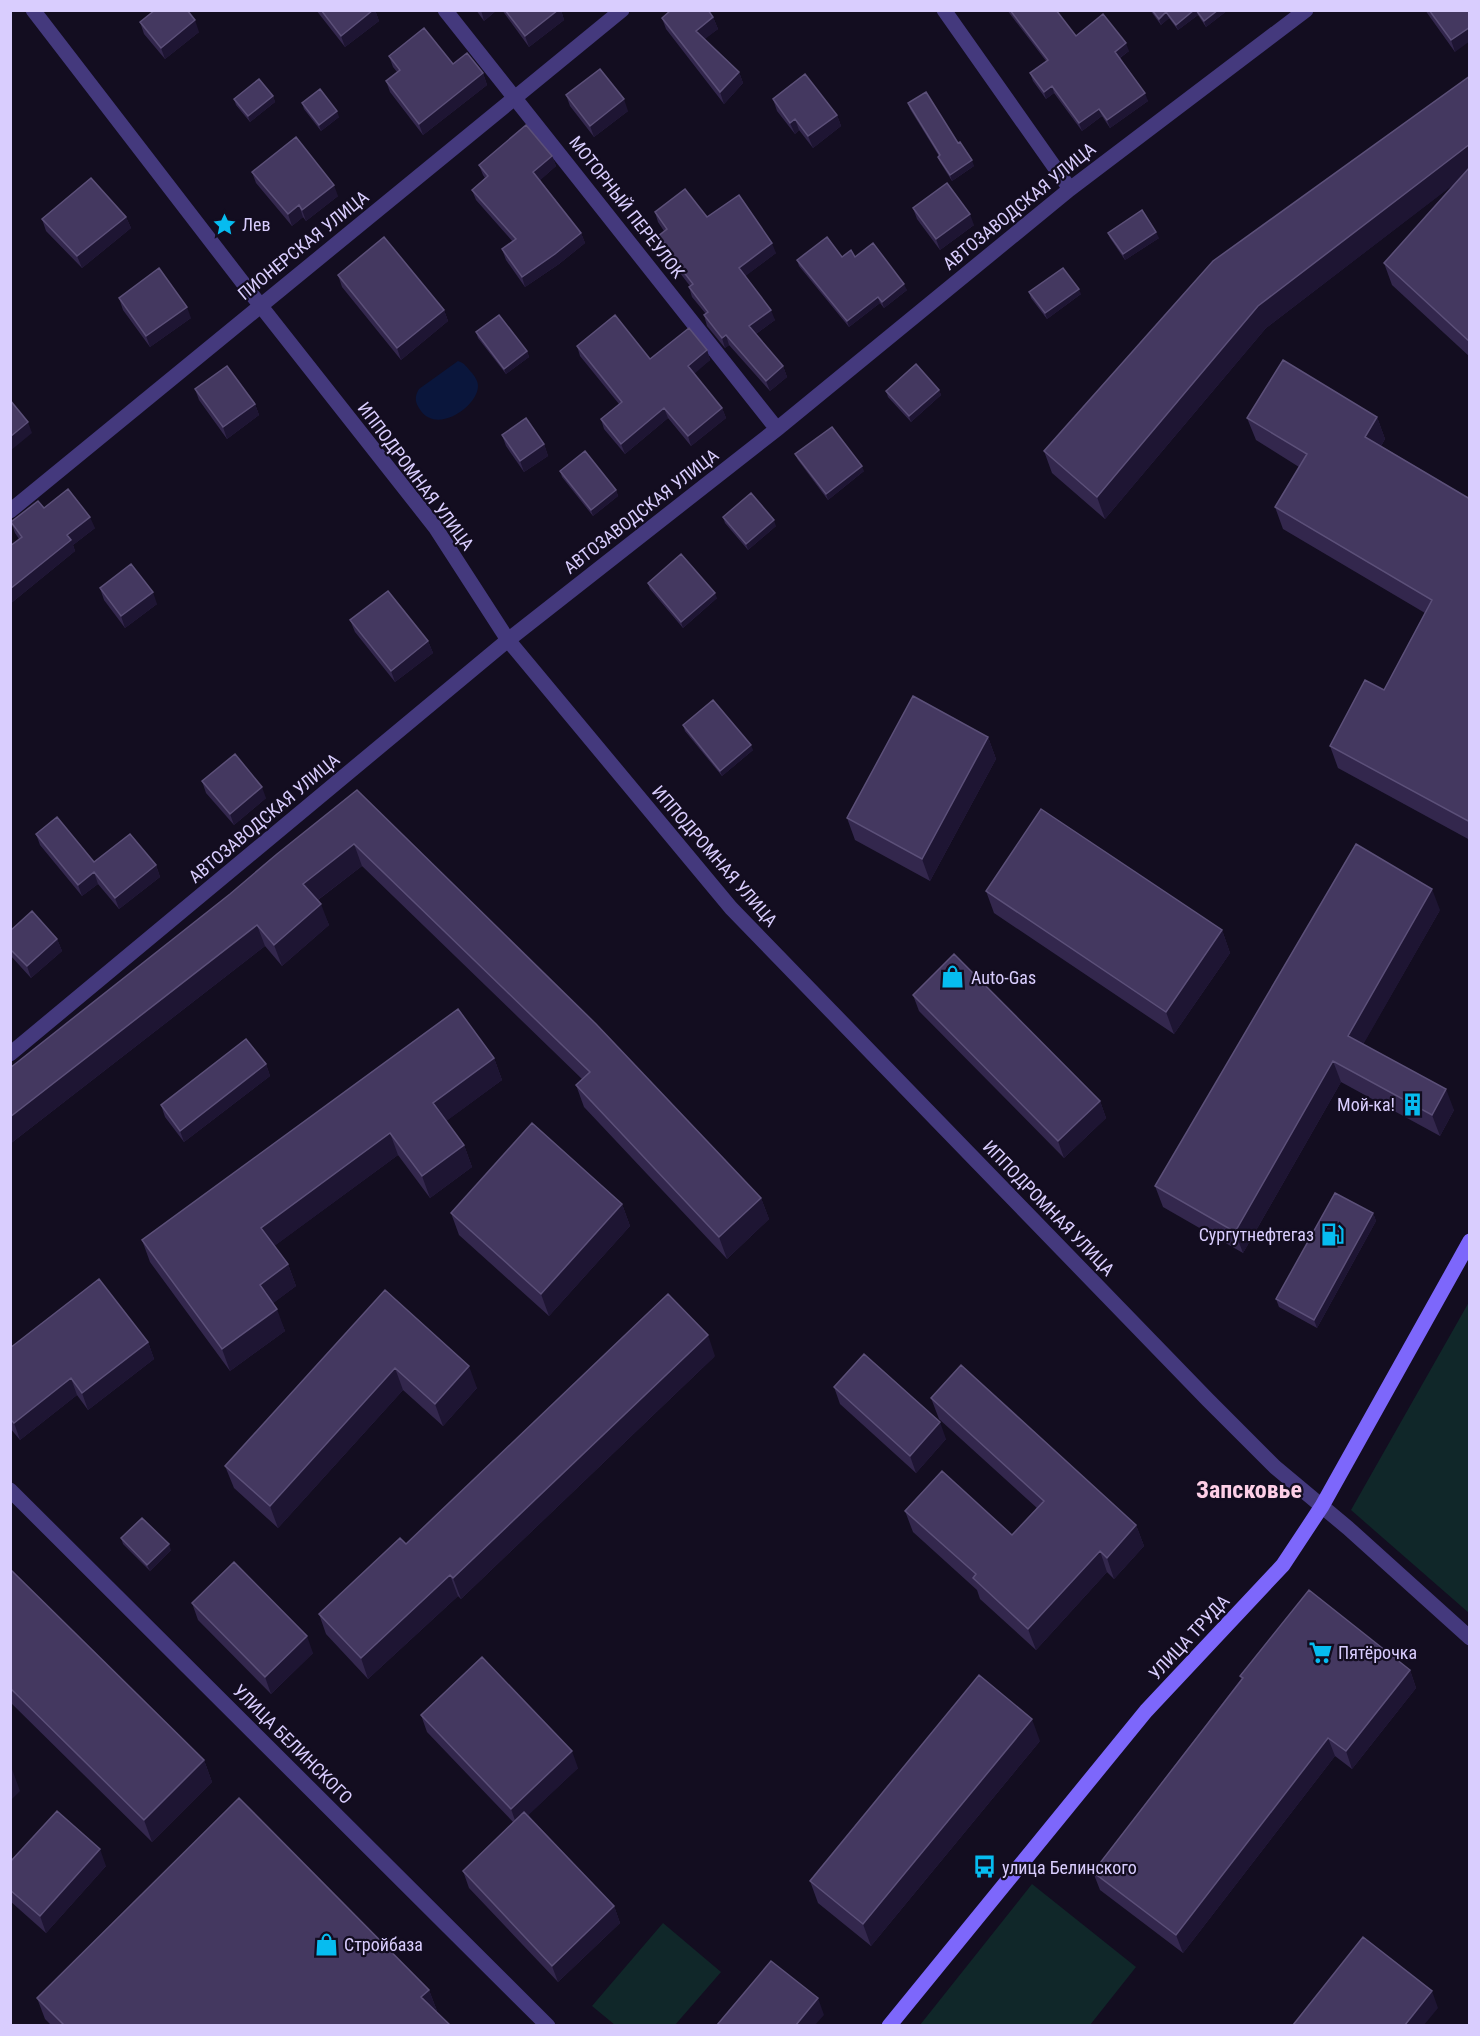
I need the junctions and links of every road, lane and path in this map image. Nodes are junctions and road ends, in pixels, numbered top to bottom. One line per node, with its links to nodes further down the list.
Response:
1 (33, 10): 8 (street, ИППОДРОМНАЯ УЛИЦА)
2 (445, 10): 6 (street, МОТОРНЫЙ ПЕРЕУЛОК)
3 (622, 10): 6 (street, ПИОНЕРСКАЯ УЛИЦА)
4 (944, 10): 7 (street)
5 (1306, 10): 7 (street, АВТОЗАВОДСКАЯ УЛИЦА)
6 (515, 96): 8 (street, ПИОНЕРСКАЯ УЛИЦА); 9 (street, МОТОРНЫЙ ПЕРЕУЛОК)
7 (1070, 189): 9 (street, АВТОЗАВОДСКАЯ УЛИЦА)
8 (260, 305): 10 (street, ПИОНЕРСКАЯ УЛИЦА); 11 (street, ИППОДРОМНАЯ УЛИЦА)
9 (777, 429): 11 (street, АВТОЗАВОДСКАЯ УЛИЦА)
10 (10, 511)
11 (508, 640): 12 (street, АВТОЗАВОДСКАЯ УЛИЦА); 15 (street, ИППОДРОМНАЯ УЛИЦА)
12 (10, 1054)
13 (1470, 1242): 15 (main road, УЛИЦА ТРУДА)
14 (10, 1490): 17 (street, УЛИЦА БЕЛИНСКОГО)
15 (1322, 1506): 16 (street, ИППОДРОМНАЯ УЛИЦА); 18 (main road, УЛИЦА ТРУДА)
16 (1470, 1638)
17 (548, 2025)
18 (889, 2025)

